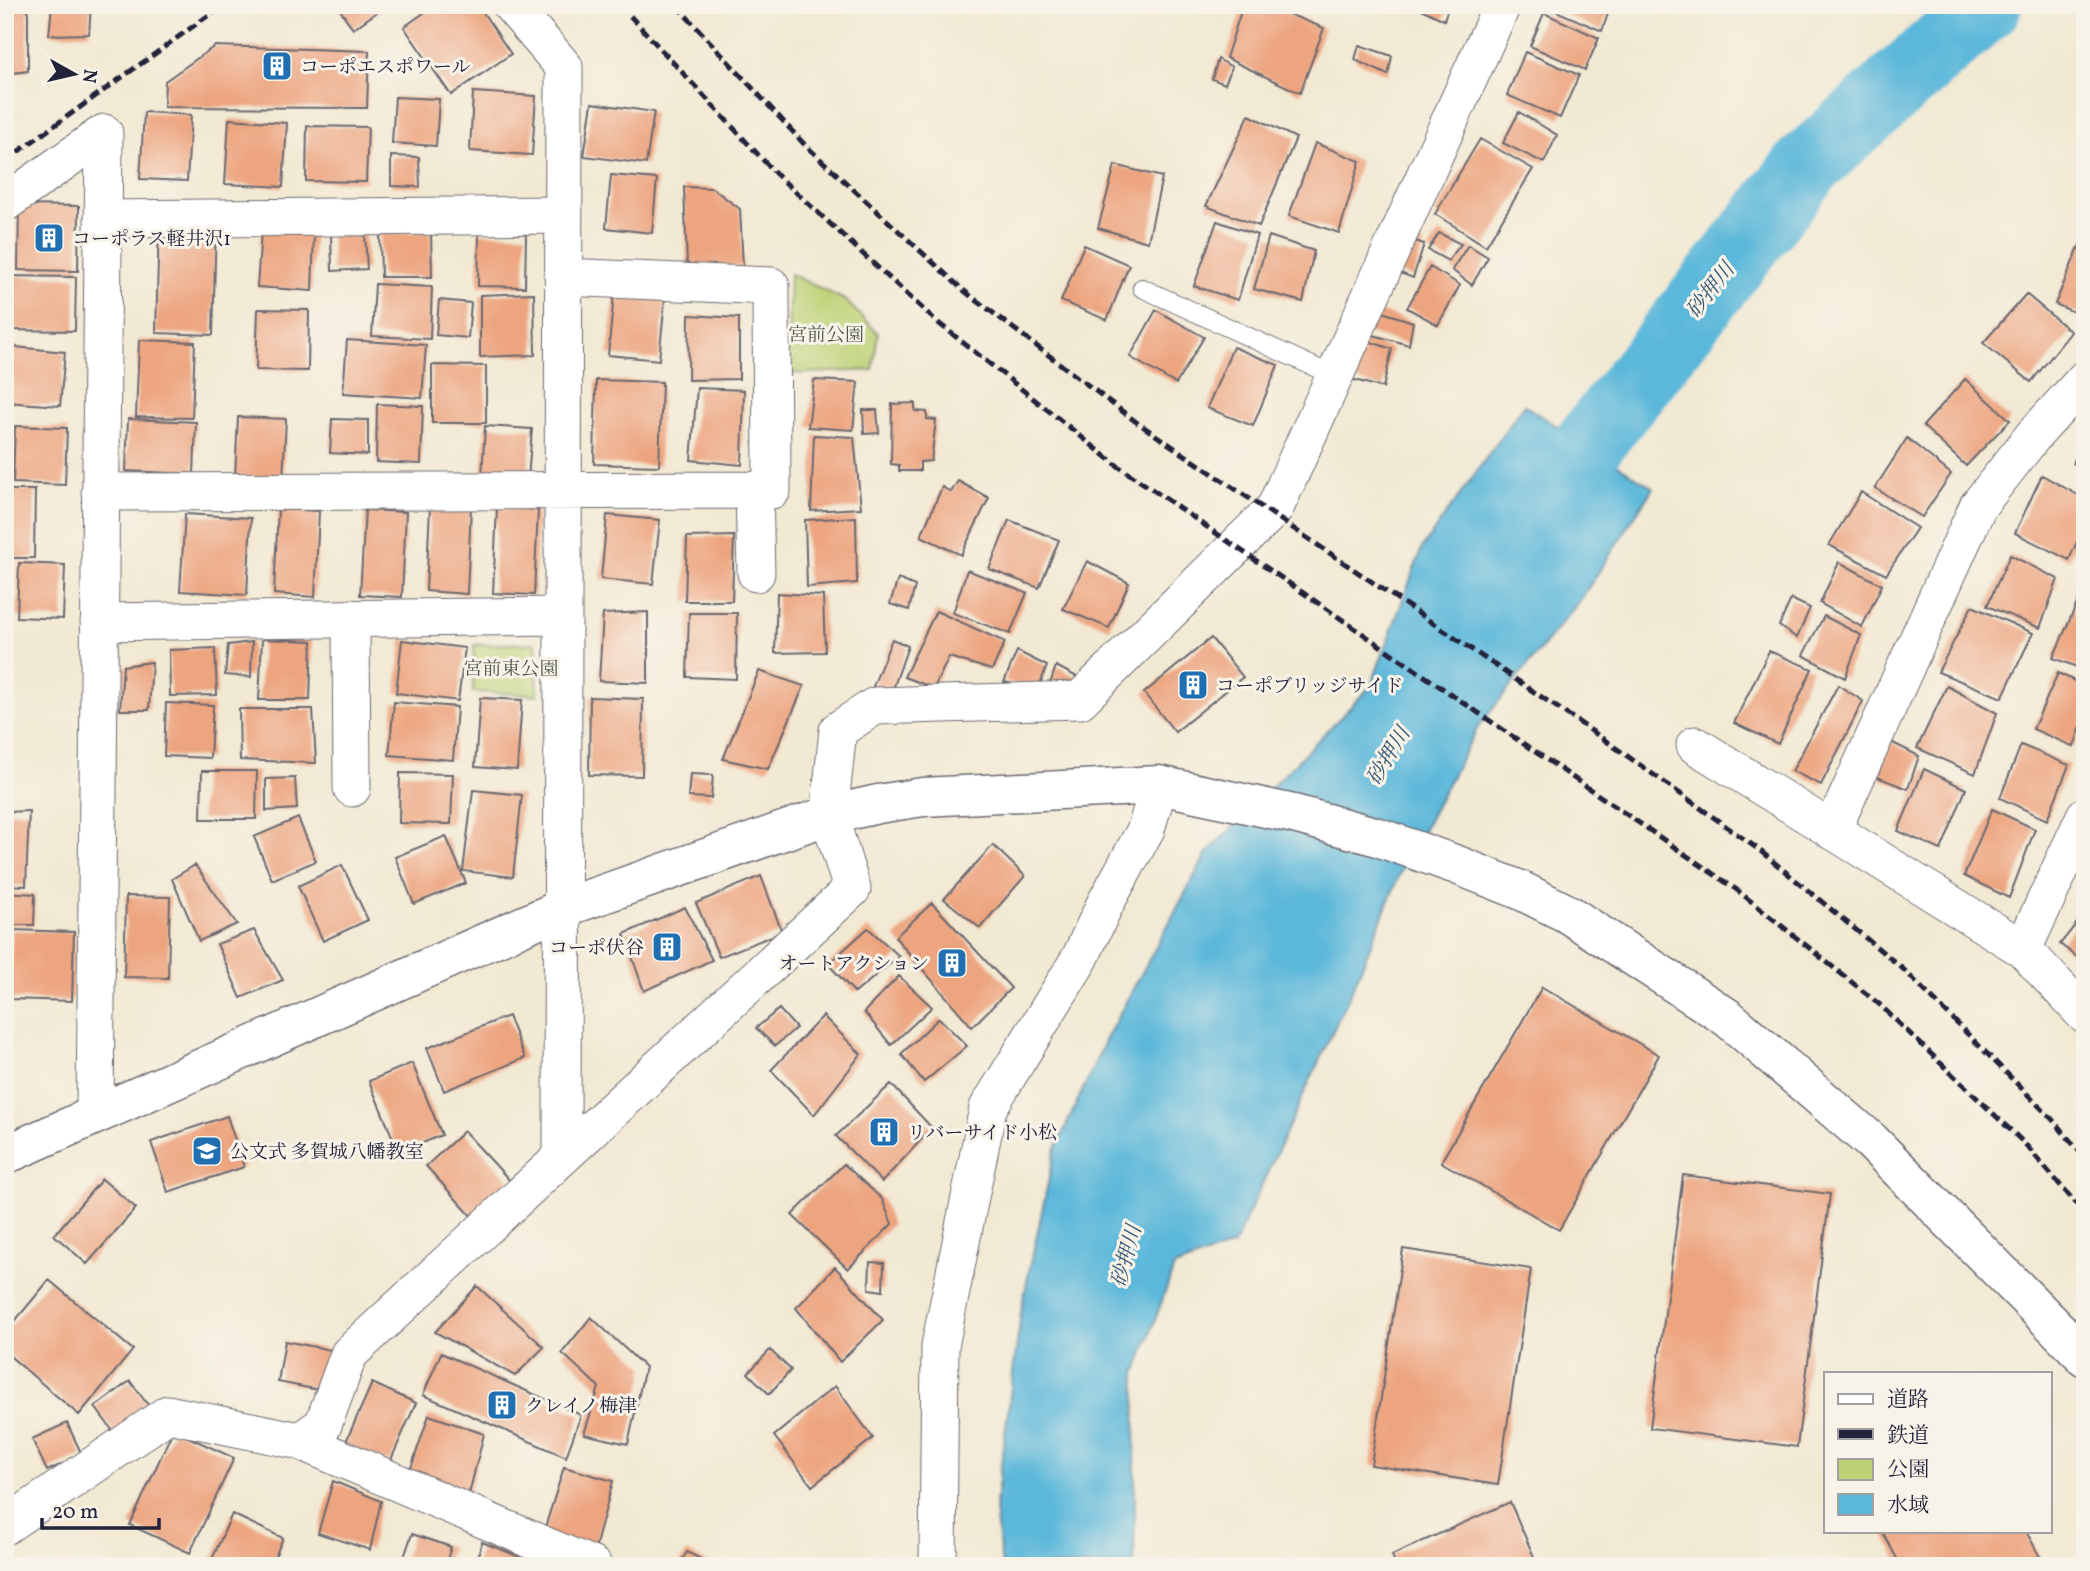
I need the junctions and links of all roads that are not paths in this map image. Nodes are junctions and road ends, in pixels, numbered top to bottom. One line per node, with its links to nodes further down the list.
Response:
1 (511, 5): 4 (street)
2 (1502, 5): 8 (street)
3 (5, 203): 5 (street)
4 (564, 215): 5 (street); 6 (street)
5 (103, 219): 12 (street)
6 (563, 277): 10 (street); 11 (street)
7 (1142, 288): 8 (lane)
8 (1335, 376): 20 (street)
9 (2085, 379): 22 (street)
10 (754, 490): 11 (street); 13 (street)
11 (563, 491): 12 (street); 14 (street)
12 (100, 492): 16 (street)
13 (755, 573)
14 (563, 616): 15 (street); 23 (street)
15 (351, 618): 16 (street); 19 (street)
16 (99, 622): 26 (street)
17 (1695, 745): 22 (street)
18 (1159, 785): 20 (street); 29 (street); 33 (street)
19 (352, 788)
20 (830, 815): 23 (street); 28 (street)
21 (2085, 816): 24 (street)
22 (1832, 831): 24 (street)
23 (563, 908): 26 (street); 28 (street)
24 (2023, 949): 25 (street)
25 (2085, 1015)
26 (94, 1114): 27 (street)
27 (5, 1155)
28 (562, 1157): 30 (street)
29 (2085, 1357)
30 (300, 1441): 31 (street); 32 (street)
31 (5, 1526)
32 (593, 1566)
33 (939, 1566)

